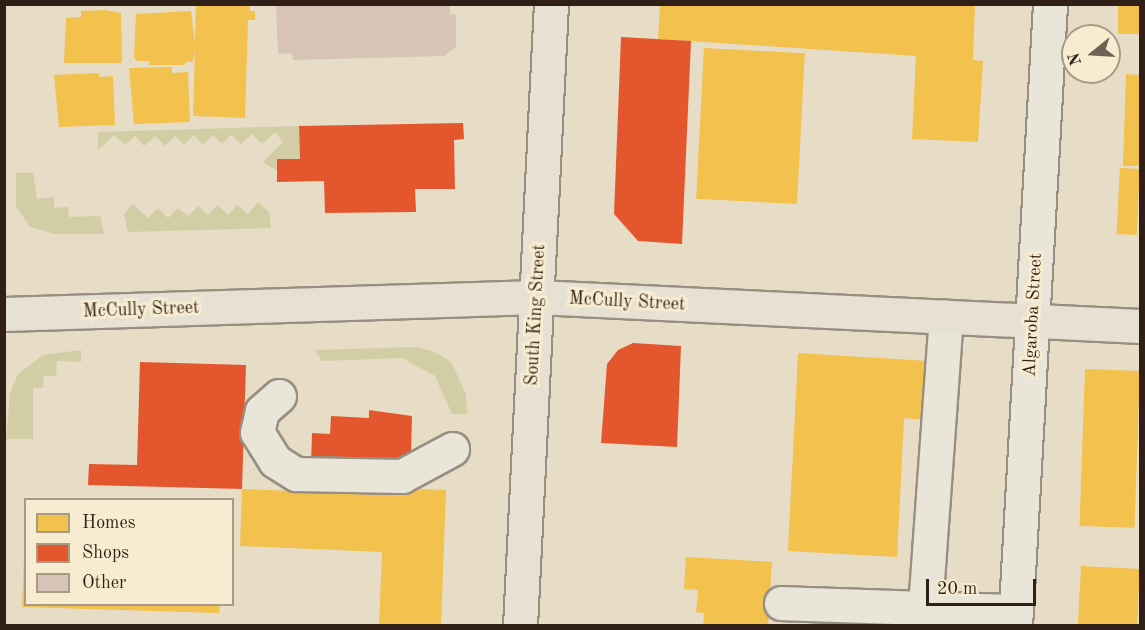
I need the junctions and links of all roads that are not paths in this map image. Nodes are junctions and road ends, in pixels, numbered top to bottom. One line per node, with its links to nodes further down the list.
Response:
1 (551, 4): 3 (main road, South King Street)
2 (1050, 4): 6 (street, Algaroba Street)
3 (537, 297): 4 (main road, McCully Street); 5 (main road, McCully Street); 13 (main road, South King Street)
4 (4, 315)
5 (945, 317): 6 (main road, McCully Street); 11 (street)
6 (1032, 321): 7 (main road, McCully Street); 12 (street, Algaroba Street)
7 (1140, 326)
8 (279, 396): 9 (street)
9 (452, 449)
10 (782, 603): 11 (street)
11 (925, 608): 12 (street)
12 (1015, 618)
13 (520, 626)

